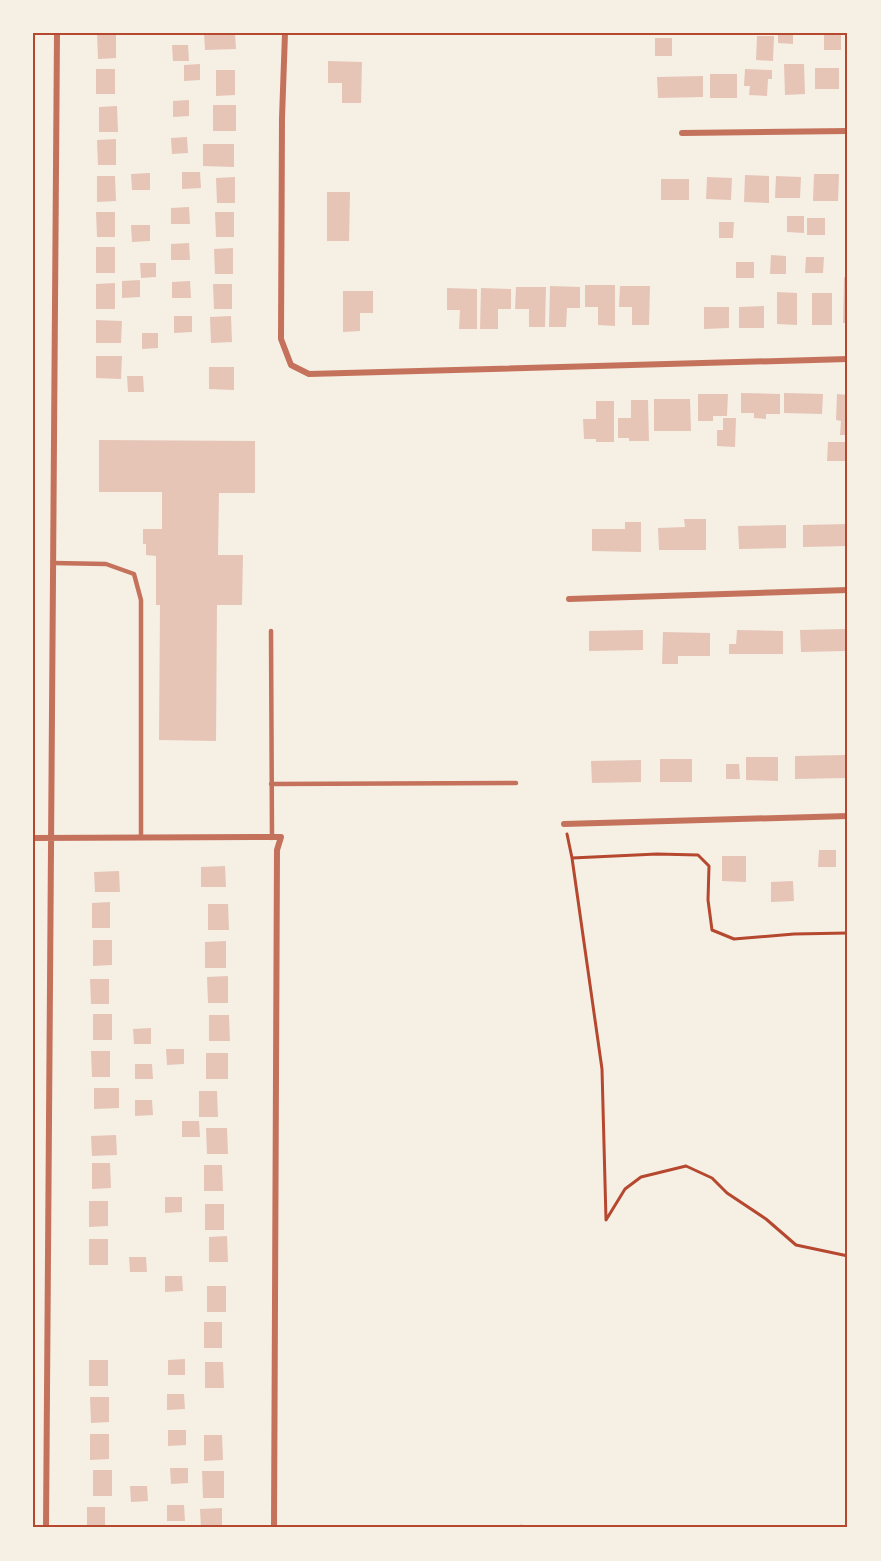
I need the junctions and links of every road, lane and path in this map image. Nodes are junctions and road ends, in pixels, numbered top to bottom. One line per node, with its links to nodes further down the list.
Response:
1 (57, 33): 6 (street)
2 (285, 33): 5 (street)
3 (848, 131): 4 (street)
4 (682, 133)
5 (848, 359)
6 (53, 563): 15 (street); 16 (lane)
7 (848, 590): 8 (street)
8 (569, 599)
9 (270, 631): 11 (lane)
10 (516, 783): 11 (lane)
11 (272, 784): 17 (lane)
12 (848, 816): 13 (street)
13 (564, 824): 18 (path)
14 (33, 838): 15 (street)
15 (52, 838): 16 (street); 21 (street)
16 (141, 838): 17 (street)
17 (272, 838): 22 (street)
18 (572, 858): 19 (path); 20 (path)
19 (848, 933)
20 (848, 1256)
21 (46, 1528)
22 (274, 1528)

